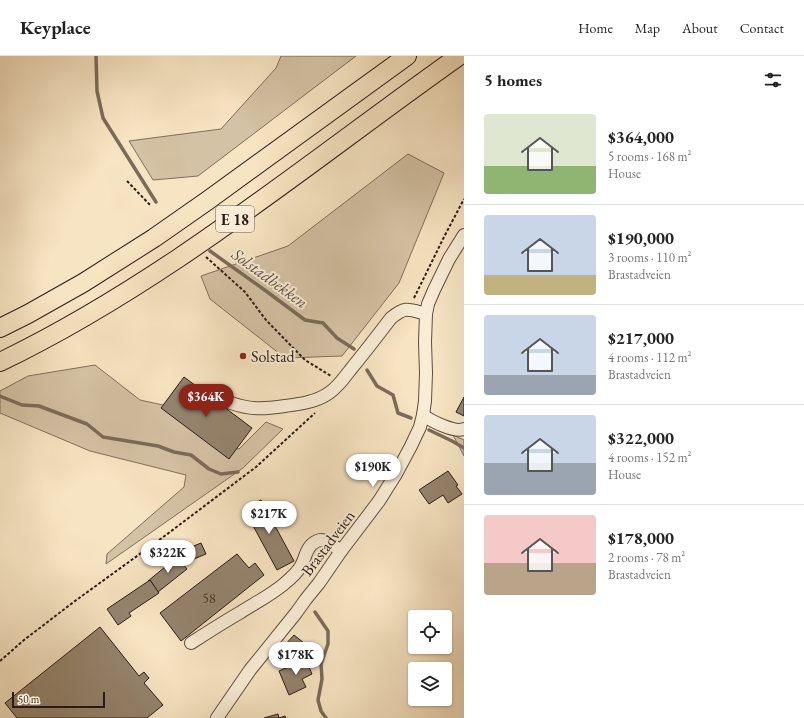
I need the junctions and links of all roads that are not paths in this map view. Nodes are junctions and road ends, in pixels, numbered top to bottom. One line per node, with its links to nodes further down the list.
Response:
1 (407, 56): 5 (highway, E 18)
2 (459, 56): 6 (highway, E 18)
3 (464, 235): 4 (street, Brastadveien)
4 (426, 314): 7 (street); 8 (street, Brastadveien)
5 (0, 328)
6 (0, 362)
7 (231, 402)
8 (423, 416): 9 (street); 10 (street, Brastadveien)
9 (464, 429)
10 (341, 551): 11 (street); 12 (street, Brastadveien)
11 (191, 643)
12 (217, 718)

